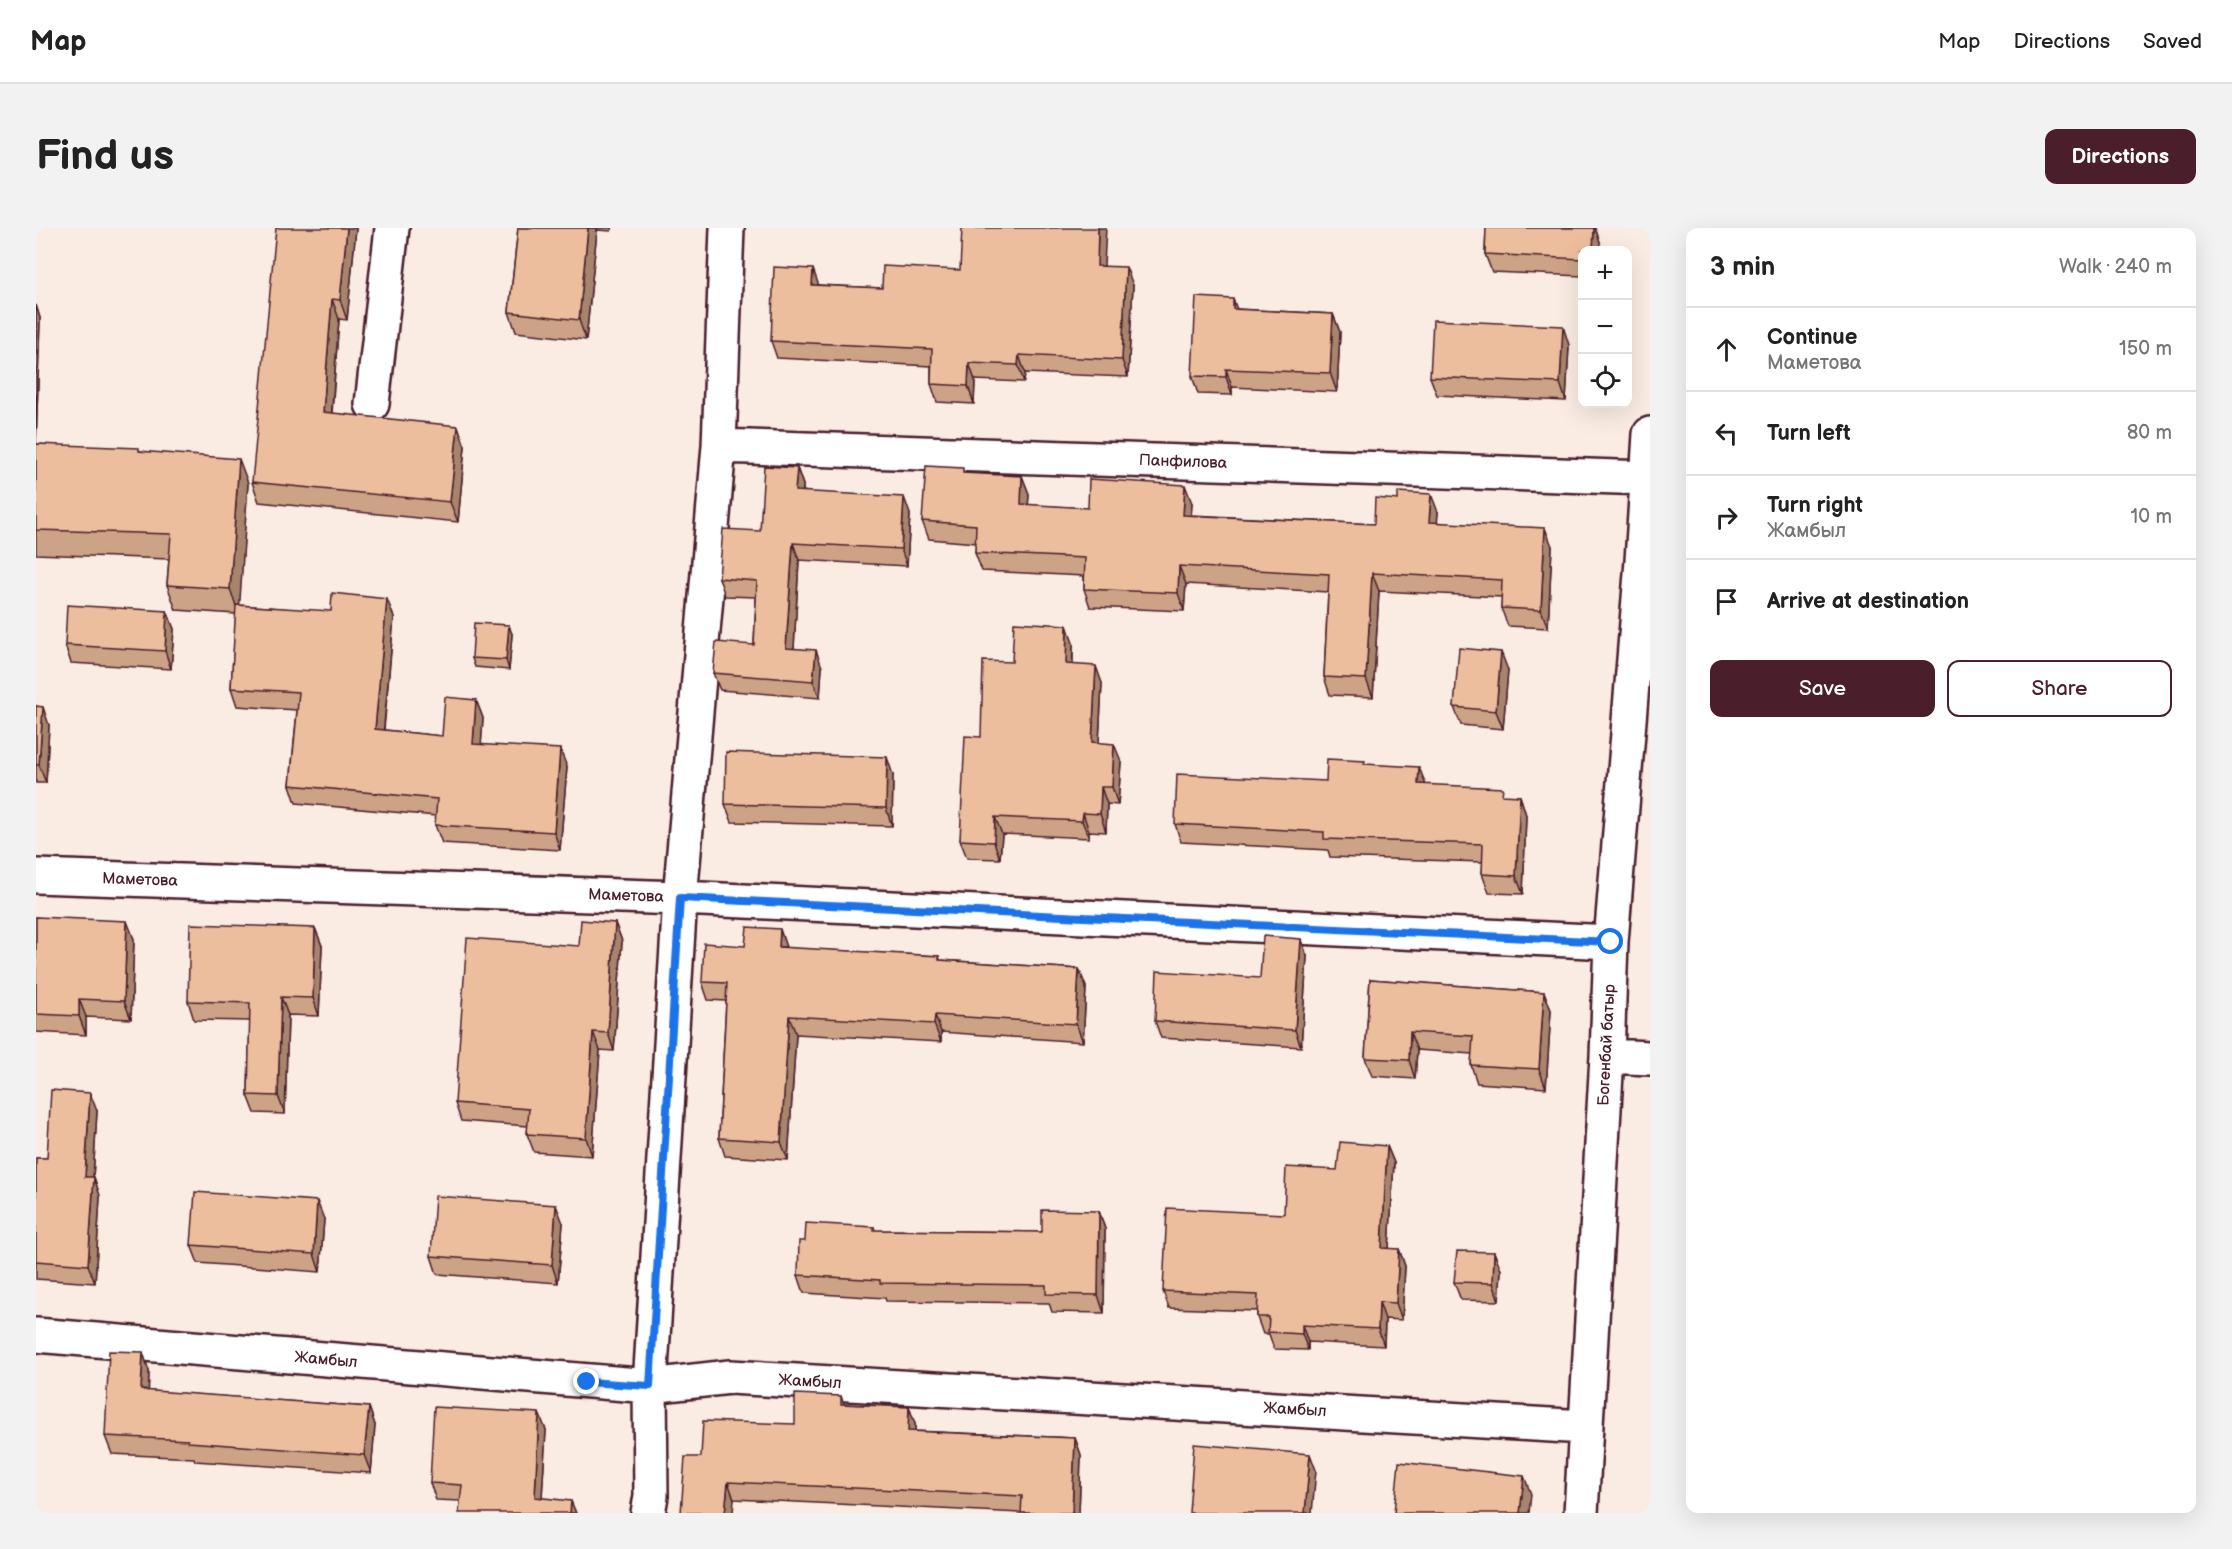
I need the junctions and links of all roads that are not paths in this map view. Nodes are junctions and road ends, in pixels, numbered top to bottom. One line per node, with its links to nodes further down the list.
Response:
1 (392, 228): 3 (street)
2 (727, 228): 5 (street)
3 (372, 405)
4 (1650, 434): 6 (street, Богенбай батыр)
5 (719, 446): 6 (street, Панфилова); 9 (street)
6 (1647, 478): 7 (street, Богенбай батыр)
7 (1646, 561): 10 (street, Богенбай батыр)
8 (36, 876): 9 (street, Маметова)
9 (680, 898): 10 (street, Маметова); 14 (street)
10 (1611, 942): 11 (street, Богенбай батыр)
11 (1607, 1056): 12 (street); 15 (street, Богенбай батыр)
12 (1650, 1058)
13 (36, 1335): 14 (street, Жамбыл)
14 (650, 1386): 15 (street, Жамбыл); 16 (street)
15 (1586, 1427): 17 (street, Богенбай батыр)
16 (648, 1513)
17 (1581, 1513)

